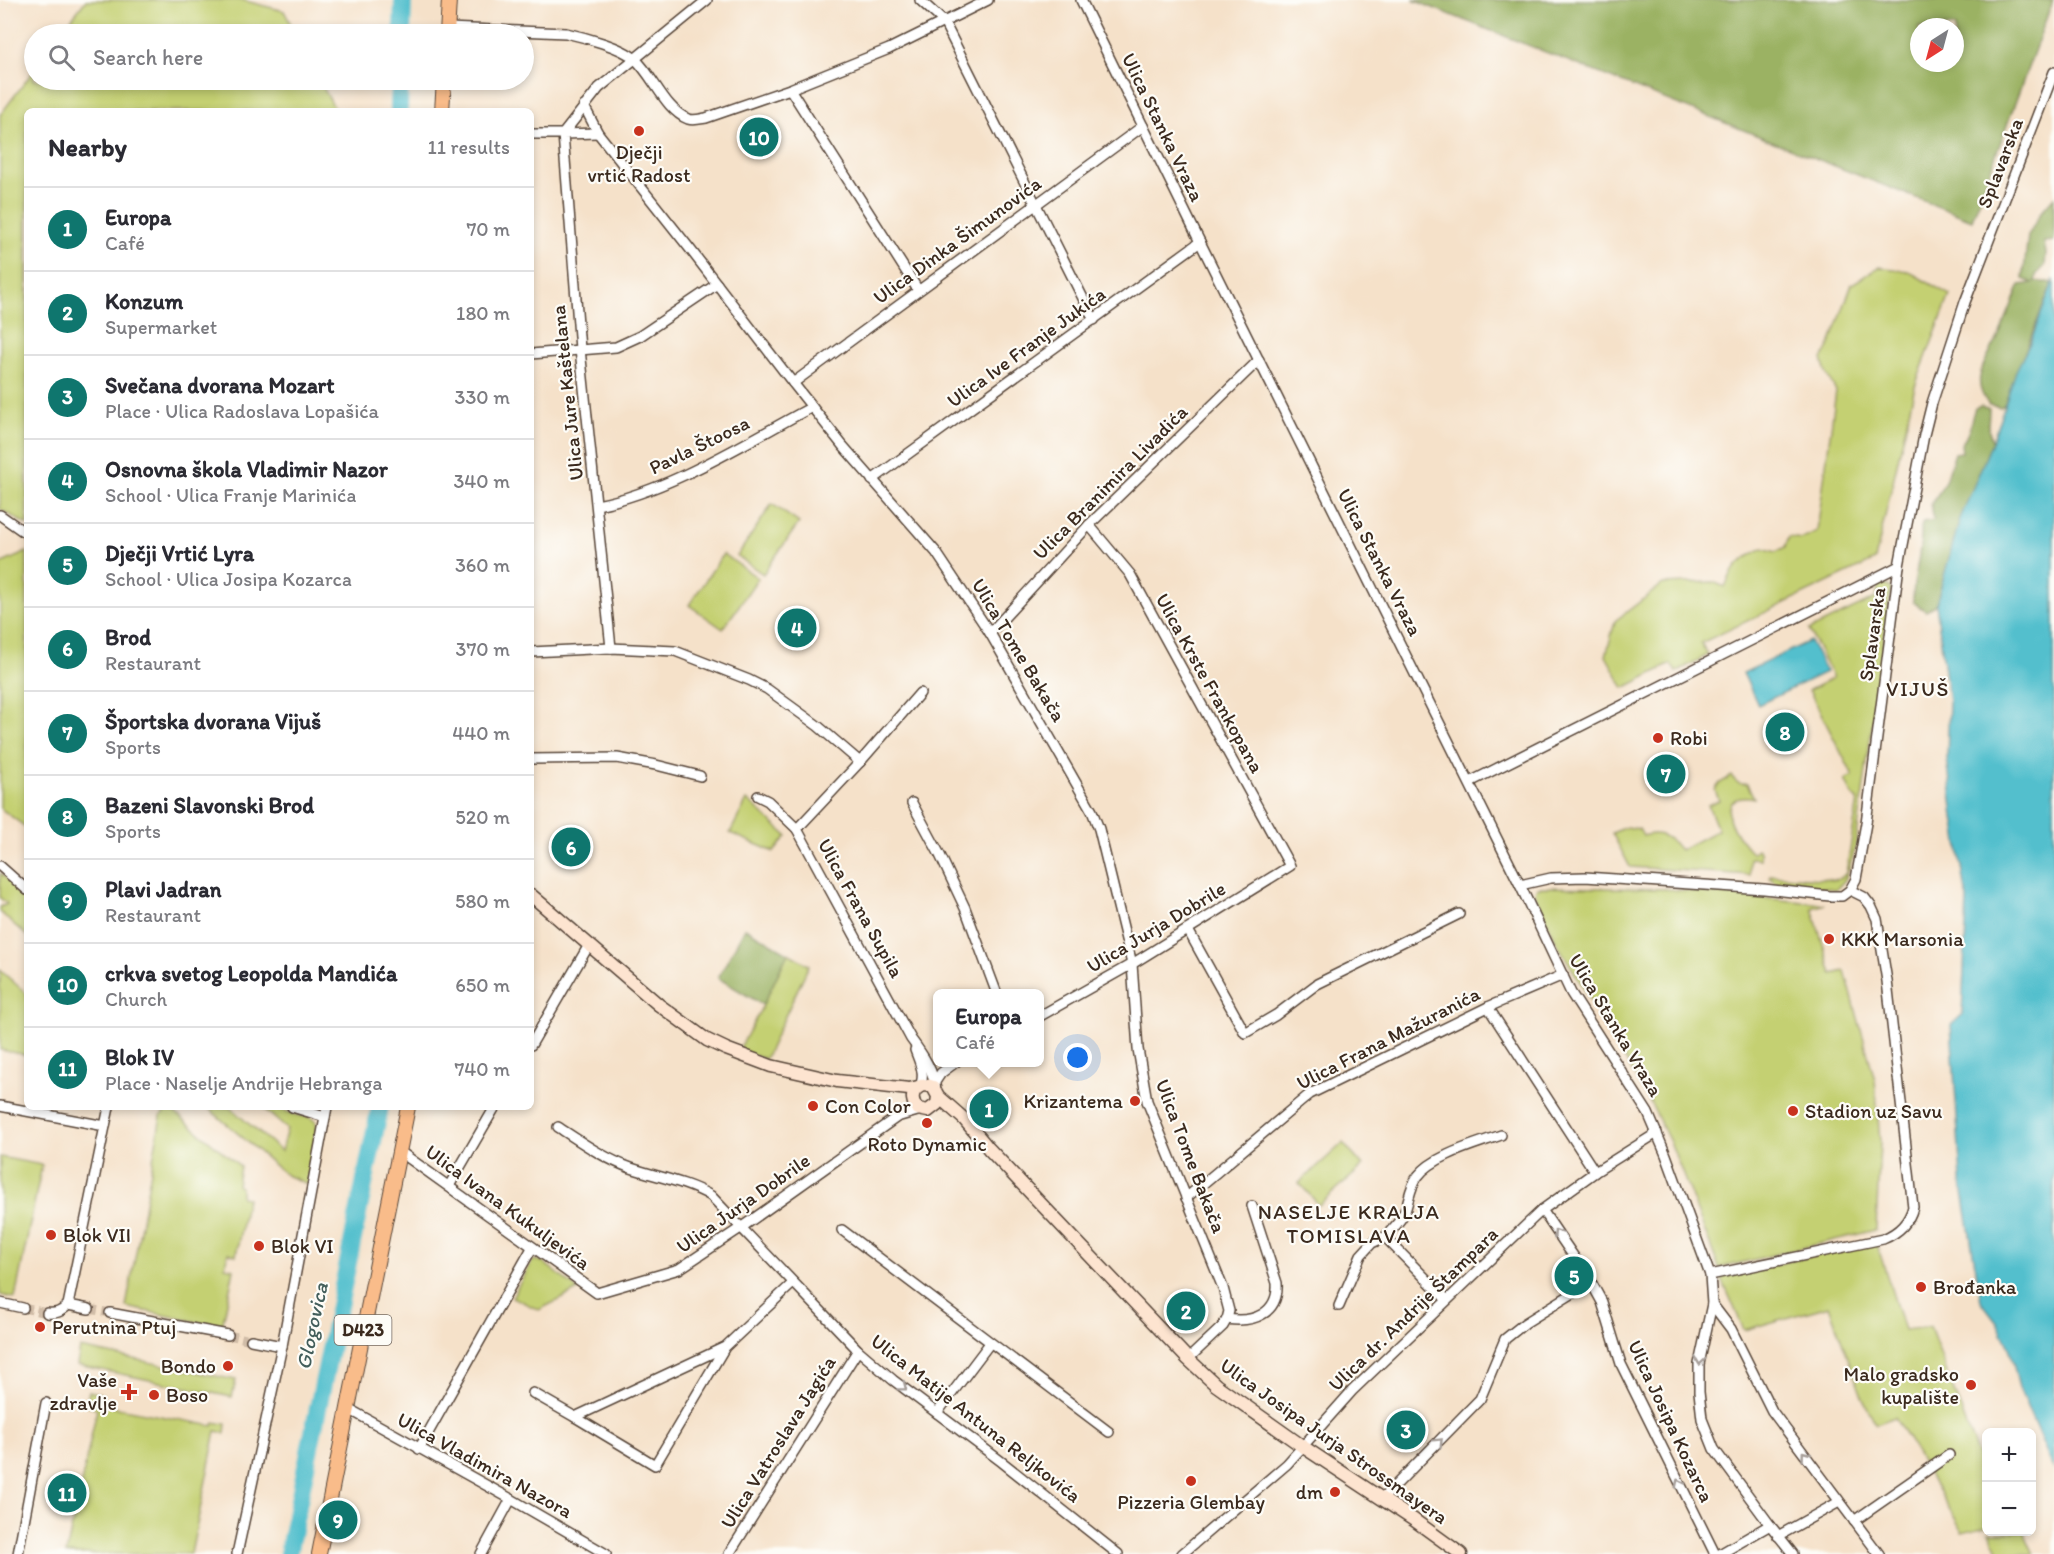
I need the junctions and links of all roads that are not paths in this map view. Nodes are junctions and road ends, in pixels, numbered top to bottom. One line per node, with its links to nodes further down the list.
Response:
1 (449, 0): 7 (main road)
2 (707, 0): 9 (street)
3 (920, 0): 6 (street)
4 (988, 0): 6 (street)
5 (1082, 0): 15 (street, Ulica Stanka Vraza)
6 (944, 22): 11 (street); 19 (street)
7 (447, 24)
8 (534, 32): 9 (street)
9 (635, 58): 11 (street); 13 (street)
10 (2054, 72): 34 (street, Splavarska)
11 (790, 89): 22 (street)
12 (443, 90): 14 (main road)
13 (584, 106): 16 (street, Ulica Tome Bakača); 18 (street)
14 (442, 108)
15 (1143, 126): 19 (street, Ulica Dinka Šimunovića); 20 (street, Ulica Stanka Vraza)
16 (598, 133): 18 (street); 21 (street, Ulica Tome Bakača)
17 (534, 134): 18 (street)
18 (563, 134): 24 (street, Ulica Jure Kaštelana)
19 (1035, 205): 22 (street, Ulica Dinka Šimunovića); 23 (street)
20 (1200, 242): 23 (street, Ulica Ive Franje Jukića); 26 (street, Ulica Stanka Vraza)
21 (717, 284): 24 (street); 27 (street, Ulica Tome Bakača)
22 (918, 290): 27 (street, Ulica Dinka Šimunovića)
23 (1094, 321): 29 (street, Ulica Ive Franje Jukića)
24 (580, 349): 25 (street); 30 (street, Ulica Jure Kaštelana)
25 (534, 354)
26 (1259, 360): 32 (street, Ulica Branimira Livadića); 42 (street, Ulica Stanka Vraza)
27 (793, 383): 28 (street, Ulica Tome Bakača)
28 (813, 407): 29 (street, Ulica Tome Bakača); 30 (street, Pavla Štoosa)
29 (872, 480): 35 (street, Ulica Tome Bakača)
30 (597, 504): 36 (street, Ulica Jure Kaštelana)
31 (0, 515): 33 (street)
32 (1089, 525): 35 (street, Ulica Branimira Livadića); 47 (street, Ulica Krste Frankopana)
33 (24, 532)
34 (1899, 566): 42 (street); 50 (street, Splavarska)
35 (990, 633): 55 (street, Ulica Tome Bakača)
36 (611, 648): 37 (street); 40 (street)
37 (534, 652)
38 (920, 693): 40 (street, Ulica Frana Supila)
39 (534, 759): 41 (street)
40 (860, 762): 45 (street, Ulica Frana Supila)
41 (700, 776)
42 (1470, 782): 48 (street, Ulica Stanka Vraza)
43 (758, 796): 45 (street)
44 (912, 803): 57 (street)
45 (797, 829): 60 (street, Ulica Frana Supila)
46 (0, 866): 49 (street)
47 (1290, 866): 53 (street, Ulica Jurja Dobrile)
48 (1521, 885): 50 (street); 56 (street, Ulica Stanka Vraza)
49 (24, 887)
50 (1850, 890): 89 (street)
51 (534, 898): 54 (main road, Ulica Josipa Jurja Strossmayera)
52 (1459, 914): 53 (street)
53 (1188, 930): 55 (street, Ulica Jurja Dobrile)
54 (589, 945): 61 (street); 63 (main road, Ulica Josipa Jurja Strossmayera)
55 (1132, 964): 59 (street, Ulica Jurja Dobrile); 82 (street, Ulica Tome Bakača)
56 (1563, 975): 58 (street, Ulica Frana Mažuranića); 76 (street, Ulica Stanka Vraza)
57 (995, 989)
58 (1488, 1007): 80 (street); 82 (street, Ulica Frana Mažuranića)
59 (1044, 1014)
60 (911, 1039): 64 (street, Ulica Frana Supila); 65 (street, Ulica Frana Supila)
61 (534, 1040)
62 (949, 1067): 65 (street)
63 (871, 1086): 64 (main road, Ulica Josipa Jurja Strossmayera); 66 (main road, Ulica Josipa Jurja Strossmayera)
64 (919, 1086): 65 (main road, Ulica Josipa Jurja Strossmayera); 66 (main road)
65 (937, 1089): 71 (main road); 78 (main road, Ulica Josipa Jurja Strossmayera)
66 (912, 1099): 71 (main road, Ulica Josipa Jurja Strossmayera); 73 (street, Ulica Jurja Dobrile)
67 (0, 1106): 74 (street)
68 (108, 1110): 74 (street)
69 (407, 1110): 79 (main road, D423)
70 (493, 1110): 81 (street)
71 (926, 1110): 73 (street, Ulica Jurja Dobrile); 78 (main road, Ulica Josipa Jurja Strossmayera)
72 (326, 1112): 106 (street)
73 (897, 1118): 85 (street, Ulica Jurja Dobrile)
74 (105, 1126): 96 (street)
75 (558, 1127): 85 (street, Ulica Matije Antuna Reljkovića)
76 (1657, 1133): 80 (street, Ulica dr. Andrije Štampara); 89 (street, Ulica Stanka Vraza)
77 (1501, 1136): 87 (street)
78 (989, 1149): 109 (main road, Ulica Josipa Jurja Strossmayera)
79 (399, 1151): 81 (street, Ulica Ivana Kukuljevića); 112 (main road, D423)
80 (1595, 1172): 84 (street, Ulica dr. Andrije Štampara)
81 (449, 1186): 88 (street, Ulica Ivana Kukuljevića)
82 (1186, 1198): 102 (street, Ulica Tome Bakača)
83 (1252, 1206): 102 (street)
84 (1542, 1210): 90 (street, Ulica Josipa Kozarca, one-way to 84); 93 (street, Ulica dr. Andrije Štampara)
85 (742, 1227): 91 (street, Ulica Matije Antuna Reljkovića); 92 (street, Ulica Jurja Dobrile)
86 (842, 1230): 105 (street)
87 (1384, 1237): 93 (street); 97 (street)
88 (532, 1248): 92 (street, Ulica Ivana Kukuljevića); 117 (street)
89 (1710, 1275): 95 (street, Ulica Stanka Vraza)
90 (1590, 1282): 119 (street, one-way to 90); 134 (street, Ulica Josipa Kozarca, one-way to 90)
91 (793, 1283): 107 (street); 108 (street, Ulica Matije Antuna Reljkovića)
92 (597, 1293)
93 (1447, 1300): 116 (street, Ulica dr. Andrije Štampara)
94 (0, 1303): 98 (street)
95 (1712, 1304): 121 (street, one-way to 95); 123 (street, Ulica Stanka Vraza, one-way to 123)
96 (68, 1305): 99 (street); 100 (street)
97 (1339, 1306)
98 (23, 1308)
99 (89, 1309)
100 (46, 1312)
101 (110, 1313): 103 (street)
102 (1227, 1319): 109 (street)
103 (228, 1335)
104 (251, 1340): 106 (street)
105 (990, 1343): 113 (street); 115 (street)
106 (282, 1346): 126 (street)
107 (725, 1347): 114 (street); 114 (street)
108 (858, 1350): 113 (street, Ulica Matije Antuna Reljkovića, one-way to 113); 130 (street, Ulica Vatroslava Jagića)
109 (1188, 1359): 116 (main road, Ulica Josipa Jurja Strossmayera)
110 (533, 1394): 114 (street)
111 (46, 1403): 125 (street)
112 (347, 1408): 117 (street, Ulica Vladimira Nazora); 127 (main road, D423)
113 (937, 1413): 131 (street, Ulica Matije Antuna Reljkovića)
114 (575, 1417)
115 (1109, 1432)
116 (1302, 1446): 119 (main road, Ulica Josipa Jurja Strossmayera); 132 (street, Ulica dr. Andrije Štampara)
117 (419, 1449): 120 (street, Ulica Vladimira Nazora)
118 (1949, 1455): 122 (street)
119 (1383, 1498): 133 (main road, Ulica Josipa Jurja Strossmayera)
120 (511, 1499): 128 (street); 129 (street, Ulica Vladimira Nazora)
121 (1839, 1502): 122 (street); 124 (street)
122 (1854, 1521): 137 (street)
123 (1770, 1525): 124 (street, Ulica Stanka Vraza); 135 (street)
124 (1778, 1536): 136 (street, Ulica Stanka Vraza)
125 (18, 1554)
126 (237, 1554)
127 (319, 1554)
128 (481, 1554)
129 (606, 1554)
130 (729, 1554)
131 (1118, 1554)
132 (1182, 1554)
133 (1461, 1554)
134 (1715, 1554)
135 (1720, 1554)
136 (1793, 1554)
137 (1879, 1554)

